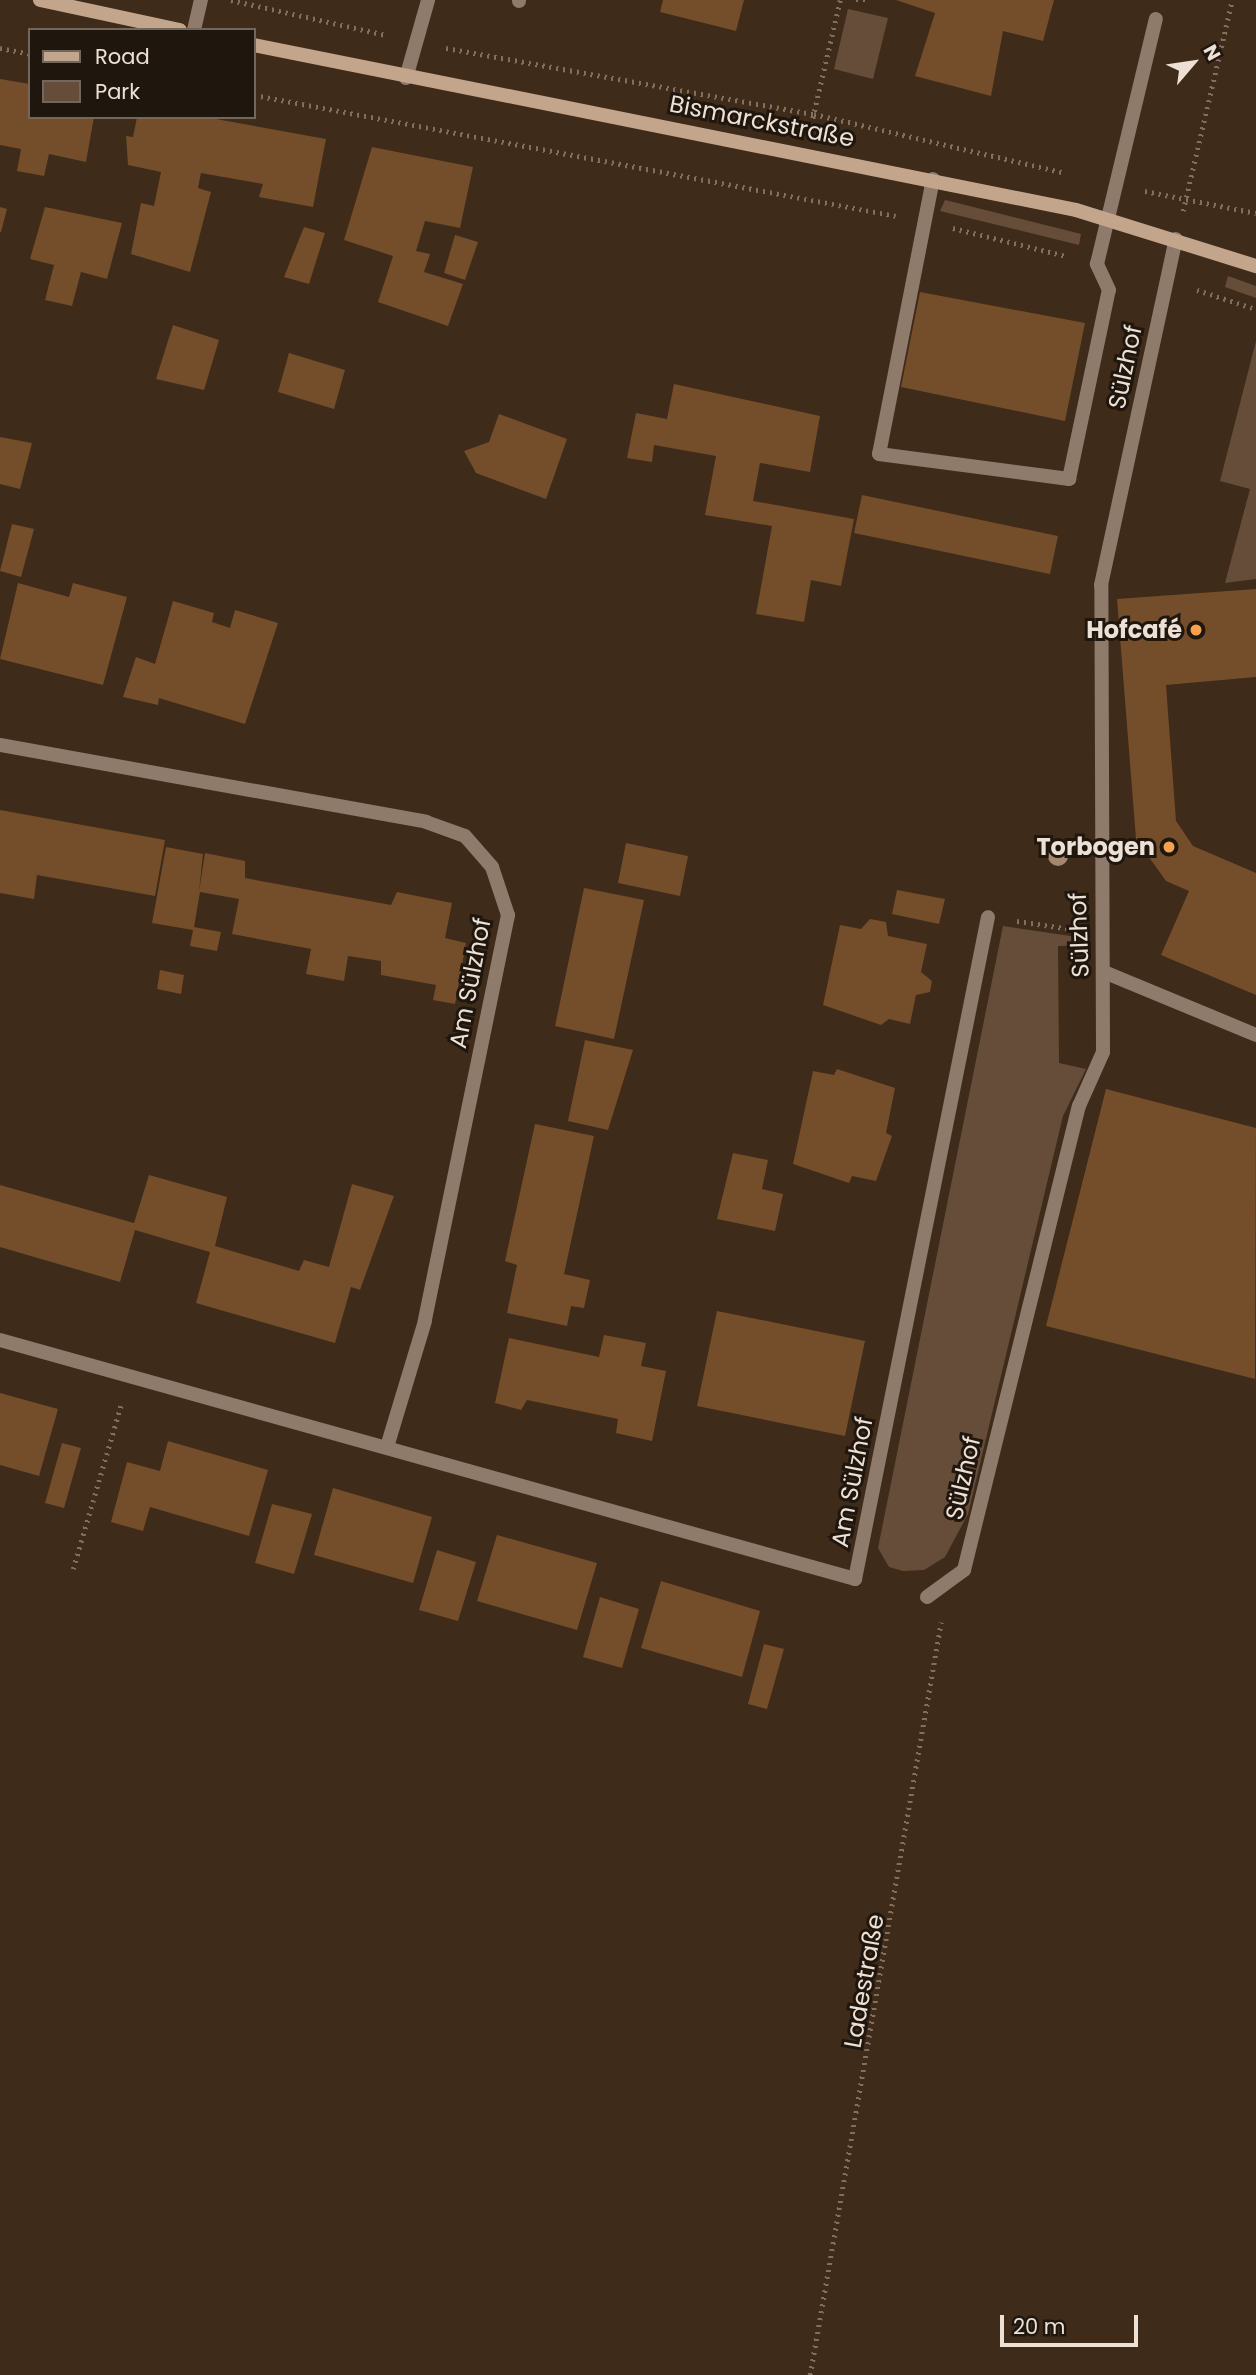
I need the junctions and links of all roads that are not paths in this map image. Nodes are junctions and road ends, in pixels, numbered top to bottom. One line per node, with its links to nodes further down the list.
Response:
1 (40, 0): 5 (street)
2 (201, 0): 6 (street)
3 (428, 0): 8 (street)
4 (1156, 19): 10 (street)
5 (171, 28)
6 (194, 28)
7 (256, 45): 8 (street, Bismarckstraße)
8 (406, 78): 9 (street, Bismarckstraße)
9 (933, 179): 10 (street, Bismarckstraße); 10 (street)
10 (1106, 218): 11 (street, Bismarckstraße)
11 (1176, 239): 12 (street, Bismarckstraße); 15 (street, Sülzhof)
12 (1256, 266)
13 (0, 745): 18 (street, Am Sülzhof)
14 (988, 917): 18 (street, Am Sülzhof)
15 (1104, 972): 16 (street); 19 (street, Sülzhof)
16 (1256, 1035)
17 (0, 1340): 18 (street, Am Sülzhof)
18 (387, 1447)
19 (927, 1597)

